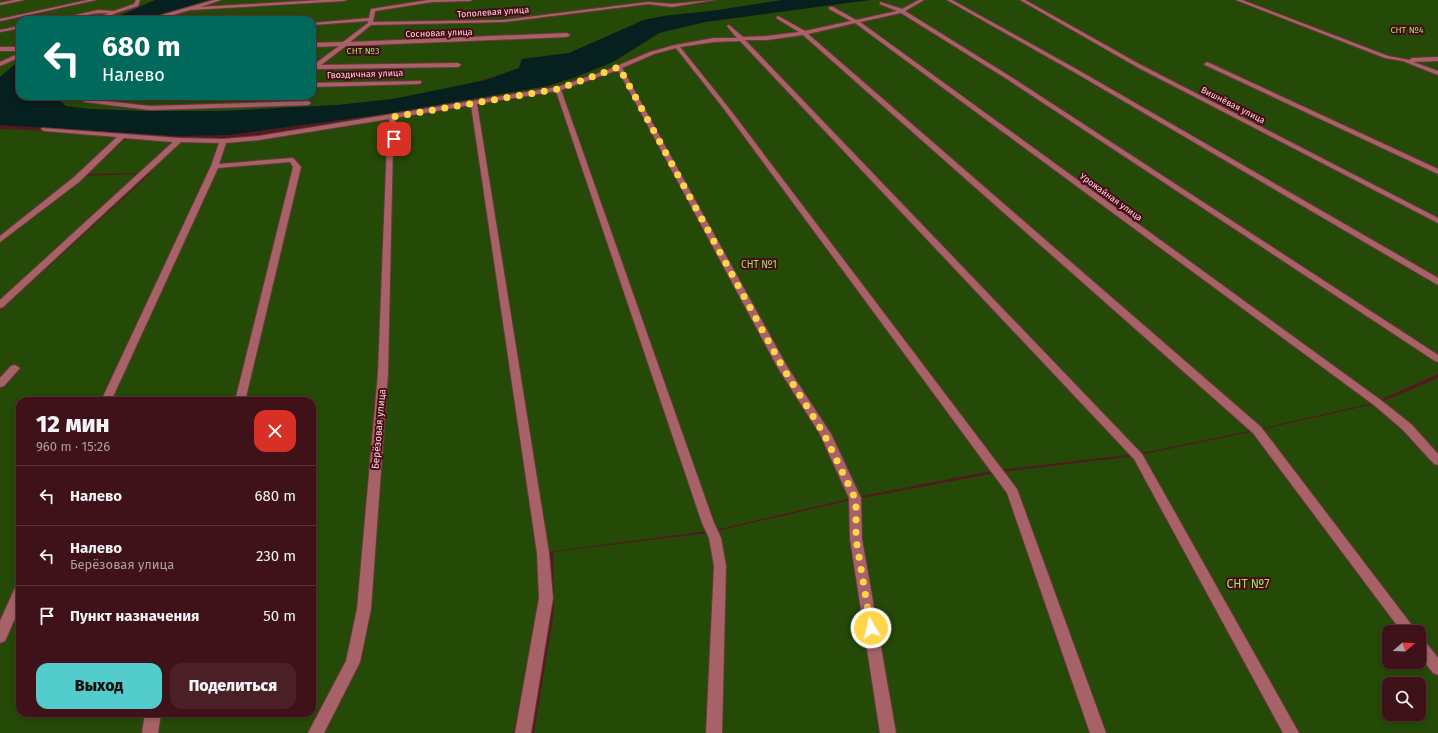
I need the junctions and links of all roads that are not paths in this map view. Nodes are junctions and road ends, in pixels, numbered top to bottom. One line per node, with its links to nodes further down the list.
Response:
1 (22, 0): 18 (street)
2 (94, 0): 23 (street)
3 (138, 0): 22 (street)
4 (219, 0): 20 (street)
5 (344, 0): 14 (street)
6 (470, 0): 15 (street)
7 (643, 0): 16 (street)
8 (704, 0): 9 (street, Тополевая улица); 16 (street, Тополевая улица)
9 (712, 0)
10 (922, 0): 21 (street)
11 (949, 0): 71 (street)
12 (1022, 0): 69 (street, Вишнёвая улица)
13 (1238, 0): 46 (street)
14 (296, 1): 20 (street)
15 (431, 1): 30 (street)
16 (648, 3): 30 (street, Тополевая улица)
17 (882, 3): 21 (street)
18 (0, 4)
19 (831, 8): 31 (street, Урожайная улица)
20 (191, 9): 26 (street)
21 (902, 11): 31 (street); 73 (street)
22 (114, 12): 24 (street); 25 (street)
23 (19, 16)
24 (74, 16)
25 (106, 16)
26 (164, 16)
27 (16, 17): 29 (street)
28 (778, 17): 36 (street)
29 (0, 20)
30 (370, 22): 32 (street, Тополевая улица); 40 (street)
31 (856, 22): 36 (street); 78 (street, Урожайная улица)
32 (316, 24)
33 (729, 26): 38 (street)
34 (16, 28): 35 (street)
35 (0, 31)
36 (804, 33): 38 (street); 80 (street)
37 (566, 35): 40 (street, Сосновая улица)
38 (742, 39): 41 (street); 91 (street)
39 (316, 45): 40 (street, Сосновая улица)
40 (345, 45): 50 (street)
41 (677, 46): 51 (street); 90 (street)
42 (0, 49): 43 (street)
43 (16, 49)
44 (16, 57): 47 (street)
45 (1438, 59): 46 (street)
46 (1404, 60): 53 (street)
47 (0, 64)
48 (1207, 64): 68 (street)
49 (458, 65): 52 (street)
50 (316, 66)
51 (619, 67): 56 (street); 89 (street)
52 (316, 68)
53 (1438, 73)
54 (419, 82): 55 (street, Гвоздичная улица)
55 (316, 84)
56 (558, 89): 60 (street); 88 (street)
57 (286, 100): 61 (street)
58 (88, 101): 61 (street)
59 (308, 103): 61 (street)
60 (474, 103): 62 (street); 87 (street)
61 (283, 104)
62 (392, 117): 66 (street); 86 (street, Берёзовая улица)
63 (44, 129): 64 (street)
64 (122, 136): 65 (street); 70 (street)
65 (179, 140): 66 (street); 72 (street)
66 (223, 141): 67 (street)
67 (215, 166): 76 (street); 77 (street)
68 (1438, 172)
69 (1438, 221)
70 (0, 240)
71 (1438, 282)
72 (0, 305)
73 (1438, 359)
74 (15, 368): 75 (street)
75 (0, 384)
76 (108, 397)
77 (241, 397)
78 (1438, 461)
79 (16, 601): 81 (street)
80 (1405, 625)
81 (0, 637)
82 (1426, 653): 83 (street)
83 (1438, 669)
84 (152, 717): 85 (street)
85 (150, 733)
86 (316, 733)
87 (523, 733)
88 (714, 733)
89 (888, 733)
90 (1098, 733)
91 (1291, 733)

